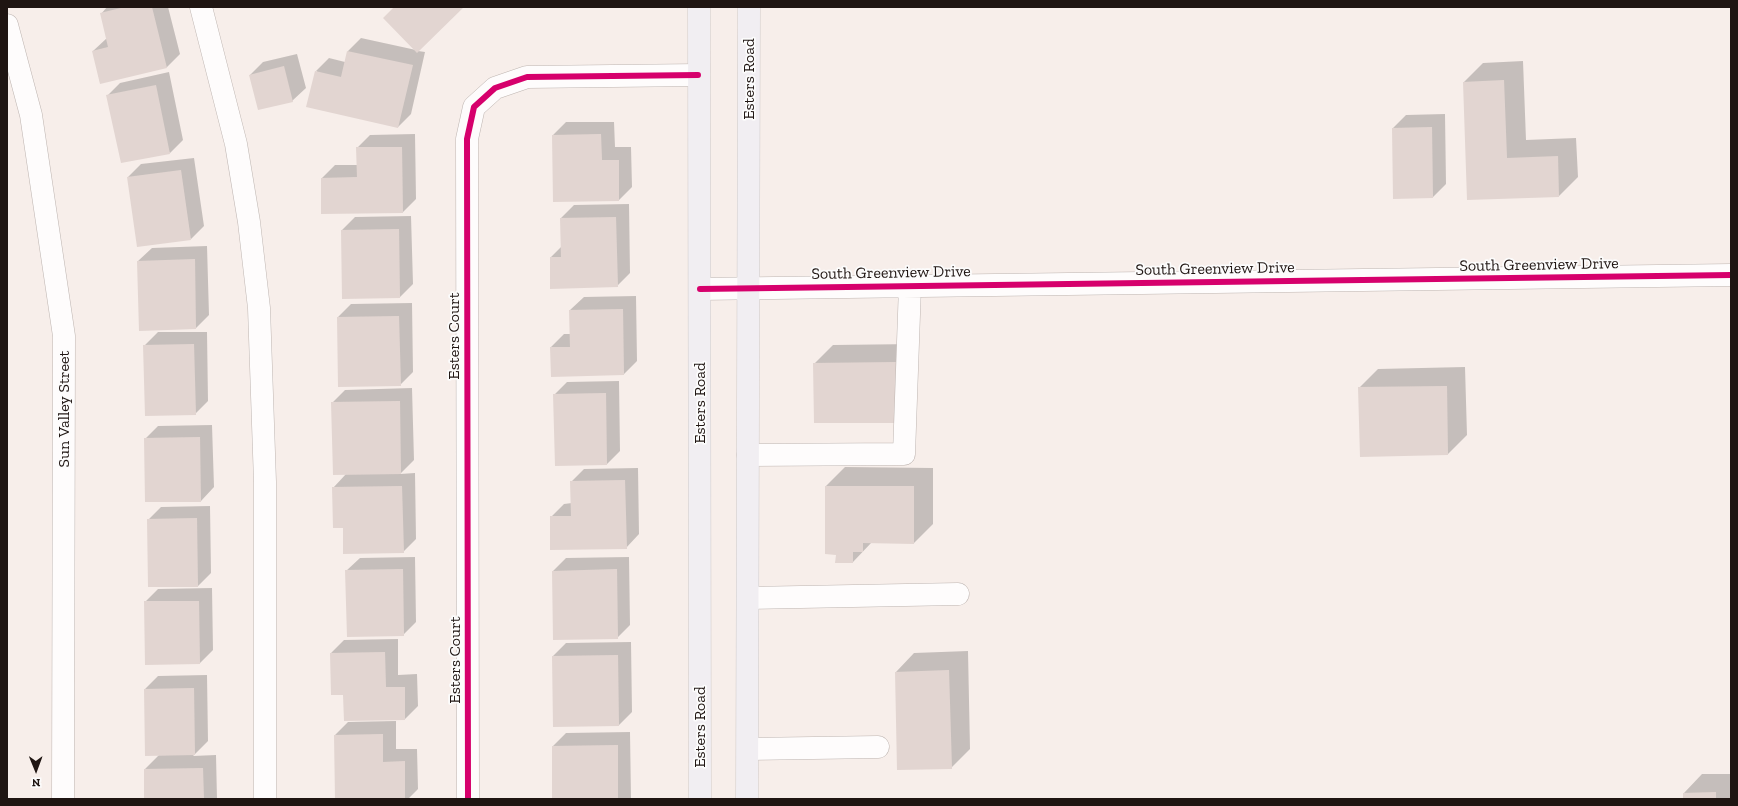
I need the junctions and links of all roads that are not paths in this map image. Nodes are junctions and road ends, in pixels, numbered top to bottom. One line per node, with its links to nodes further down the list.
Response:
1 (201, 7): 16 (street)
2 (699, 7): 5 (main road, Esters Road)
3 (749, 7): 8 (main road, Esters Road)
4 (7, 25): 15 (street, Sun Valley Street)
5 (698, 75): 9 (main road, Esters Road); 17 (street, Esters Court)
6 (1731, 275): 7 (street, South Greenview Drive)
7 (910, 286): 8 (street, South Greenview Drive); 10 (street)
8 (749, 288): 9 (street, South Greenview Drive); 10 (main road, Esters Road)
9 (700, 289): 18 (main road, Esters Road)
10 (748, 455): 12 (main road, Esters Road)
11 (958, 594): 12 (street)
12 (748, 598): 14 (main road, Esters Road)
13 (878, 747): 14 (street)
14 (748, 749): 19 (main road, Esters Road)
15 (63, 799)
16 (265, 799)
17 (468, 799)
18 (700, 799)
19 (747, 799)

